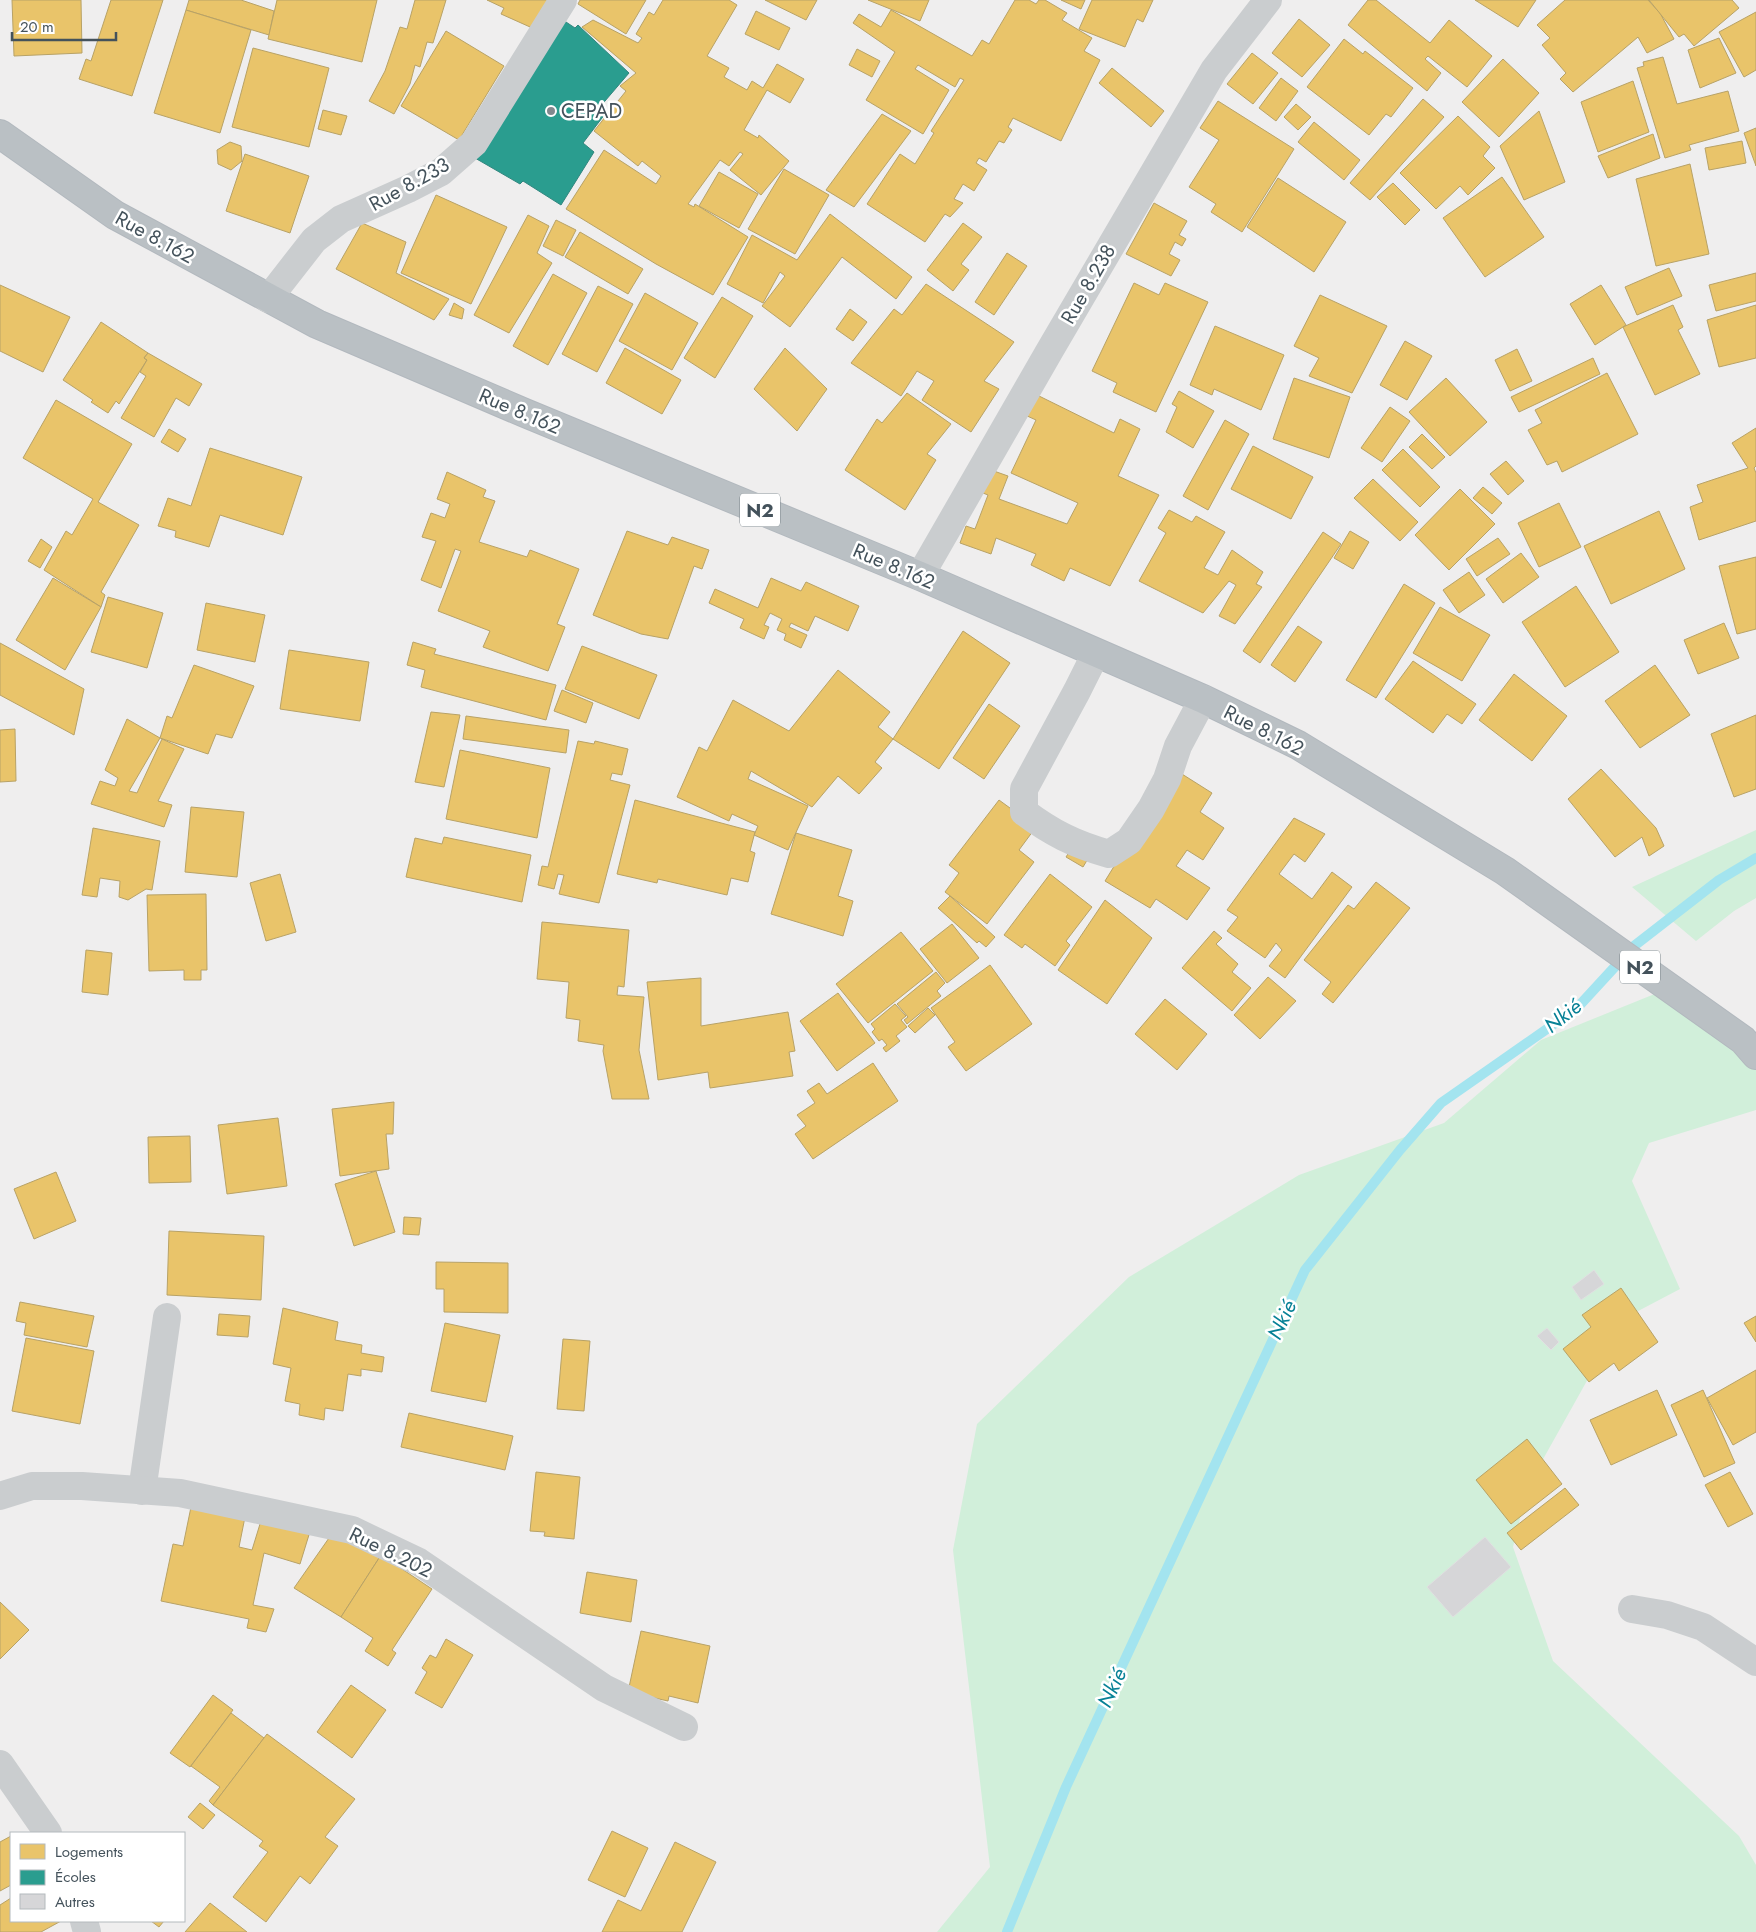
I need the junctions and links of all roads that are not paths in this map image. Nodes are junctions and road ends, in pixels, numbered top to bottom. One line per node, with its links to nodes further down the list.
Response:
1 (563, 0): 4 (street, Rue 8.233)
2 (1268, 0): 5 (street, Rue 8.238)
3 (0, 134): 4 (highway, Rue 8.162 / N2)
4 (268, 299): 5 (highway, Rue 8.162 / N2)
5 (920, 576): 6 (highway, Rue 8.162 / N2)
6 (1096, 653): 7 (highway, Rue 8.162 / N2); 7 (street)
7 (1203, 699): 8 (highway, Rue 8.162 / N2)
8 (1756, 1055)
9 (166, 1317): 10 (street)
10 (142, 1491): 11 (street, Rue 8.202); 14 (street, Rue 8.202)
11 (0, 1496)
12 (1632, 1610): 13 (street)
13 (1756, 1662)
14 (684, 1727)
15 (0, 1764): 16 (street)
16 (47, 1832)

